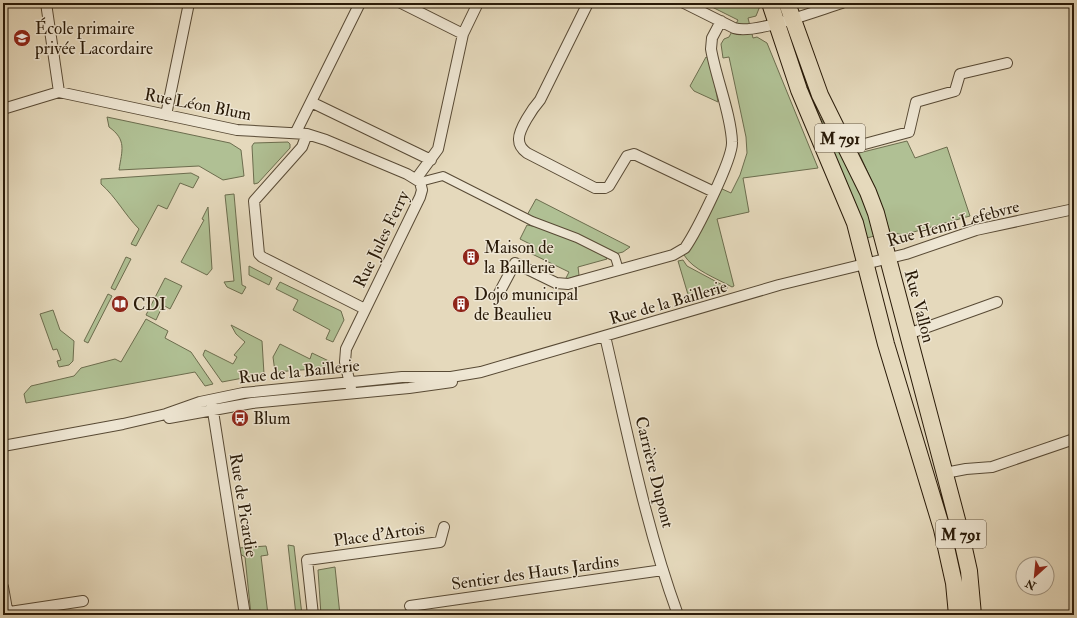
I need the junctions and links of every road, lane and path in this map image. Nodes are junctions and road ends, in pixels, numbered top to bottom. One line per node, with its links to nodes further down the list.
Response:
1 (46, 3): 16 (street)
2 (189, 3): 19 (street)
3 (360, 3): 17 (street)
4 (401, 3): 14 (street)
5 (478, 3): 14 (street)
6 (588, 3): 25 (street)
7 (684, 3): 12 (street)
8 (770, 3): 13 (main road, M 791)
9 (788, 3): 11 (main road, M 791)
10 (842, 3): 11 (street)
11 (792, 18): 13 (street); 22 (main road, Rue Vallon / M 791)
12 (720, 21): 13 (street); 25 (street)
13 (776, 23): 28 (main road, M 791)
14 (463, 34): 23 (street)
15 (1007, 63): 22 (street)
16 (59, 92): 18 (street); 19 (street, Rue Léon Blum)
17 (311, 102): 20 (street); 23 (street)
18 (3, 108)
19 (166, 115): 20 (street, Rue Léon Blum)
20 (296, 132): 21 (street, Rue Léon Blum)
21 (307, 134): 24 (street, Rue Léon Blum); 32 (street, Rue Jules Ferry)
22 (846, 149): 27 (main road, Rue Vallon / M 791)
23 (431, 160): 24 (street)
24 (418, 180): 29 (street); 32 (street, Rue Jules Ferry)
25 (714, 192): 29 (street)
26 (1074, 209): 27 (street, Rue Henri Lefebvre)
27 (888, 258): 28 (street, Rue Henri Lefebvre); 33 (main road, Rue Vallon / M 791)
28 (865, 264): 34 (street, Rue de la Baillerie); 53 (main road, M 791)
29 (619, 270): 30 (street)
30 (498, 295)
31 (997, 302): 33 (street)
32 (365, 309): 36 (street, Rue Jules Ferry)
33 (908, 334): 43 (main road, Rue Vallon / M 791)
34 (605, 336): 35 (street, Rue de la Baillerie); 45 (street, Carrière Dupont)
35 (480, 372): 36 (street, Rue de la Baillerie); 37 (street, Rue de la Baillerie)
36 (350, 382): 37 (street, Rue Jules Ferry); 38 (street, Rue de la Baillerie)
37 (352, 393): 39 (street, Rue de la Baillerie)
38 (211, 400): 39 (street, Rue de Picardie); 40 (street, Rue de la Baillerie)
39 (213, 410): 40 (street, Rue de la Baillerie); 50 (street, Rue de Picardie)
40 (123, 424): 42 (street, Rue de la Baillerie)
41 (1074, 439): 43 (street)
42 (3, 446)
43 (945, 473): 54 (main road, Rue Vallon / M 791)
44 (444, 527): 51 (street, Place d'Artois)
45 (664, 570): 48 (street, Sentier des Hauts Jardins); 52 (street, Carrière Dupont)
46 (3, 587): 49 (street)
47 (83, 601): 49 (street)
48 (410, 606)
49 (6, 614)
50 (245, 615)
51 (313, 615)
52 (678, 615)
53 (957, 615)
54 (973, 615)

